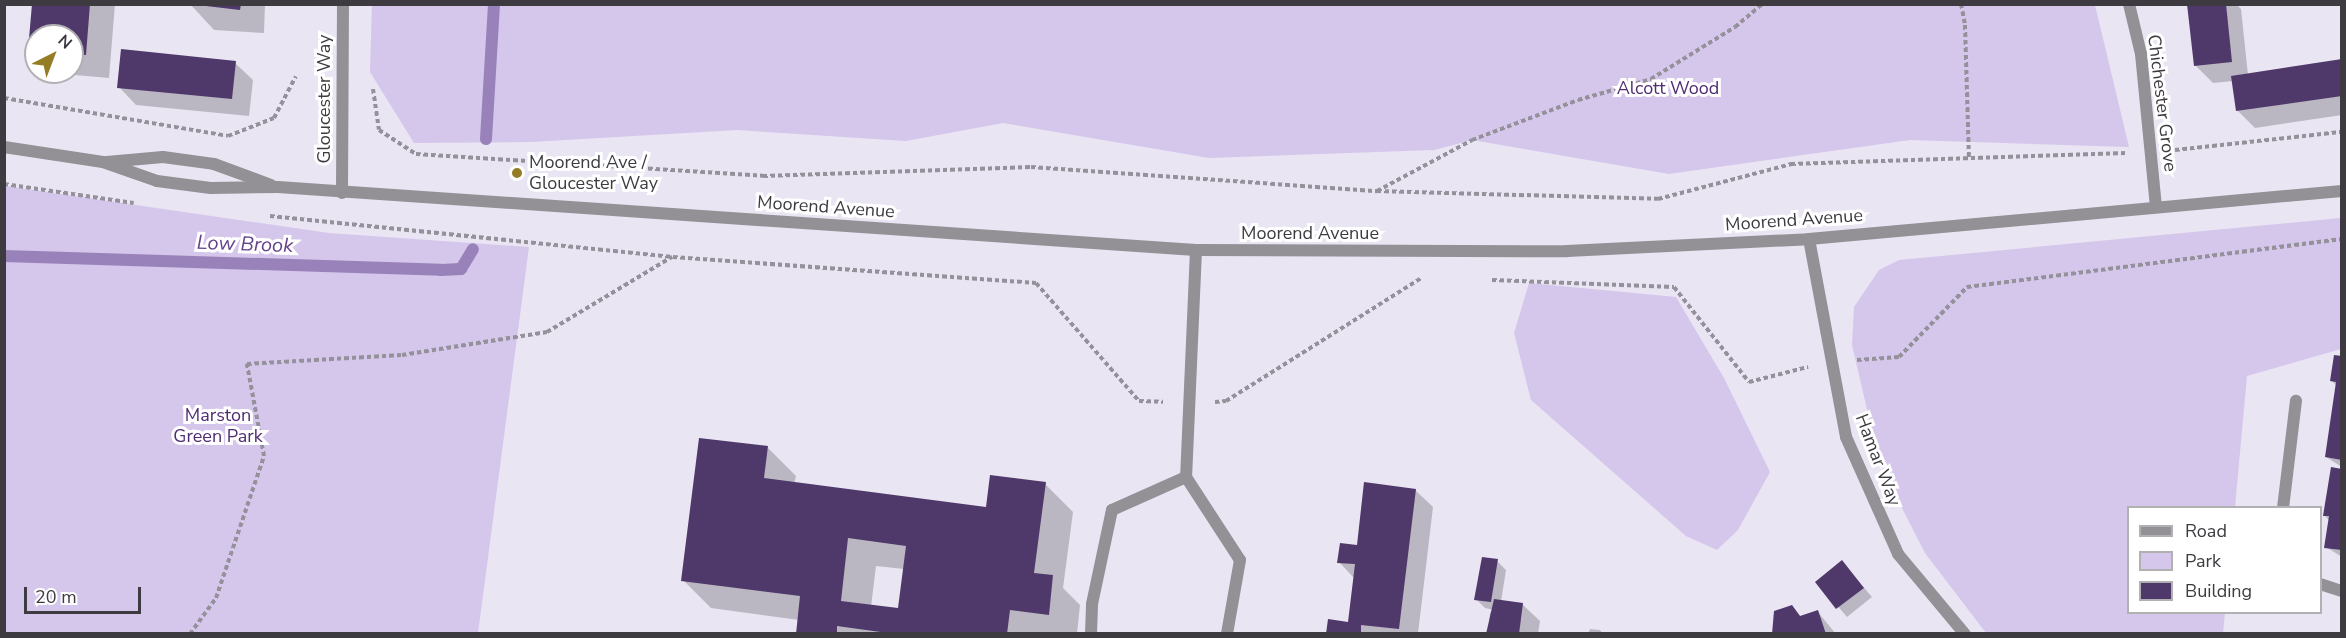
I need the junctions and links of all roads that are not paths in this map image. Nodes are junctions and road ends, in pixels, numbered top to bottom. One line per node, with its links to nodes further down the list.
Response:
1 (343, 4): 7 (street, Gloucester Way)
2 (2129, 4): 8 (street, Chichester Grove)
3 (4, 147): 4 (street, Moorend Avenue)
4 (103, 162): 5 (street, Moorend Avenue); 5 (street, Moorend Avenue)
5 (278, 187): 7 (street, Moorend Avenue)
6 (2342, 191): 8 (street, Moorend Avenue)
7 (342, 193): 10 (street, Moorend Avenue)
8 (2156, 207): 9 (street, Moorend Avenue)
9 (1809, 239): 10 (street, Moorend Avenue); 18 (street, Hamar Way)
10 (1196, 250): 12 (street)
11 (2296, 401): 13 (street)
12 (1186, 477): 16 (street); 17 (street)
13 (2283, 506)
14 (2322, 585): 15 (street)
15 (2342, 591)
16 (1091, 633)
17 (1227, 633)
18 (1965, 633)

